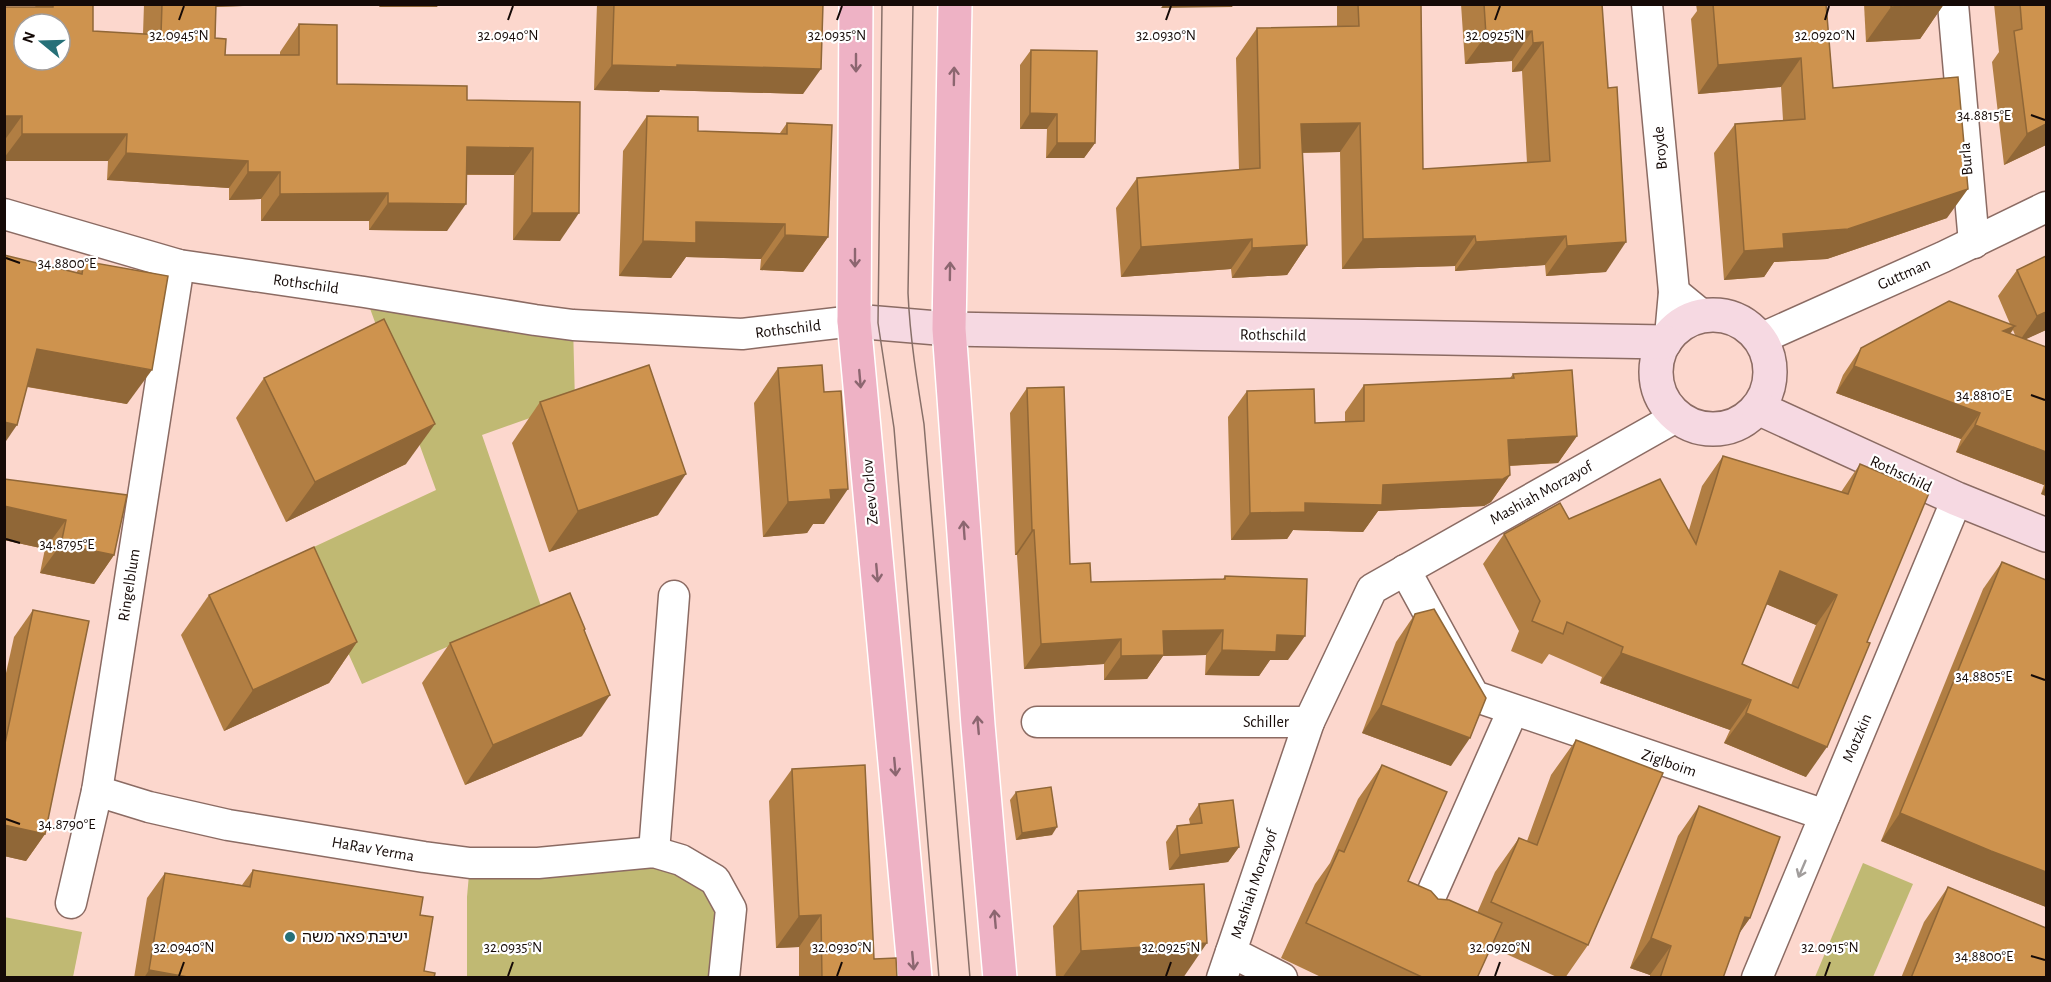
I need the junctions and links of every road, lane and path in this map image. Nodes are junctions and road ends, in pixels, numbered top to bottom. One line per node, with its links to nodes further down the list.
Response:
1 (856, 4): 11 (main road, Zeev Orlov, one-way to 11)
2 (955, 4): 12 (main road, one-way to 2)
3 (1647, 4): 9 (street, Broyde)
4 (1953, 4): 7 (street, Burla)
5 (2046, 207): 7 (street, Guttman)
6 (4, 214): 8 (street, Rothschild)
7 (1974, 243): 14 (street, Guttman)
8 (179, 265): 11 (street, Rothschild); 26 (street, Ringelblum)
9 (1674, 292): 10 (street); 13 (street, Broyde)
10 (1702, 315): 13 (street); 14 (street)
11 (854, 321): 12 (street, Rothschild); 33 (main road, Zeev Orlov, one-way to 33)
12 (949, 329): 15 (street, Rothschild); 34 (main road, one-way to 12)
13 (1667, 339): 15 (street, Rothschild); 16 (street)
14 (1760, 339): 17 (street)
15 (1583, 340): 16 (street, Rothschild)
16 (1658, 387): 18 (street)
17 (1758, 408): 18 (street); 19 (street, Rothschild)
18 (1678, 416): 21 (street, Mashiah Morzayof)
19 (1957, 499): 20 (street, Rothschild); 27 (street, Motzkin)
20 (2046, 535)
21 (1405, 570): 23 (street, Ziglboim); 25 (street, Schiller)
22 (674, 596): 28 (street)
23 (1513, 710): 27 (street, Ziglboim); 30 (street)
24 (1037, 722): 25 (street, Schiller)
25 (1309, 722): 31 (street, Mashiah Morzayof)
26 (97, 790): 28 (street, HaRav Yerma); 29 (street, Ringelblum)
27 (1825, 815): 36 (street, Motzkin, one-way to 36)
28 (654, 852): 32 (street, HaRav Yerma)
29 (71, 903)
30 (1421, 918)
31 (1227, 965): 35 (street)
32 (724, 978)
33 (915, 978)
34 (1000, 978)
35 (1282, 978)
36 (1757, 978)

